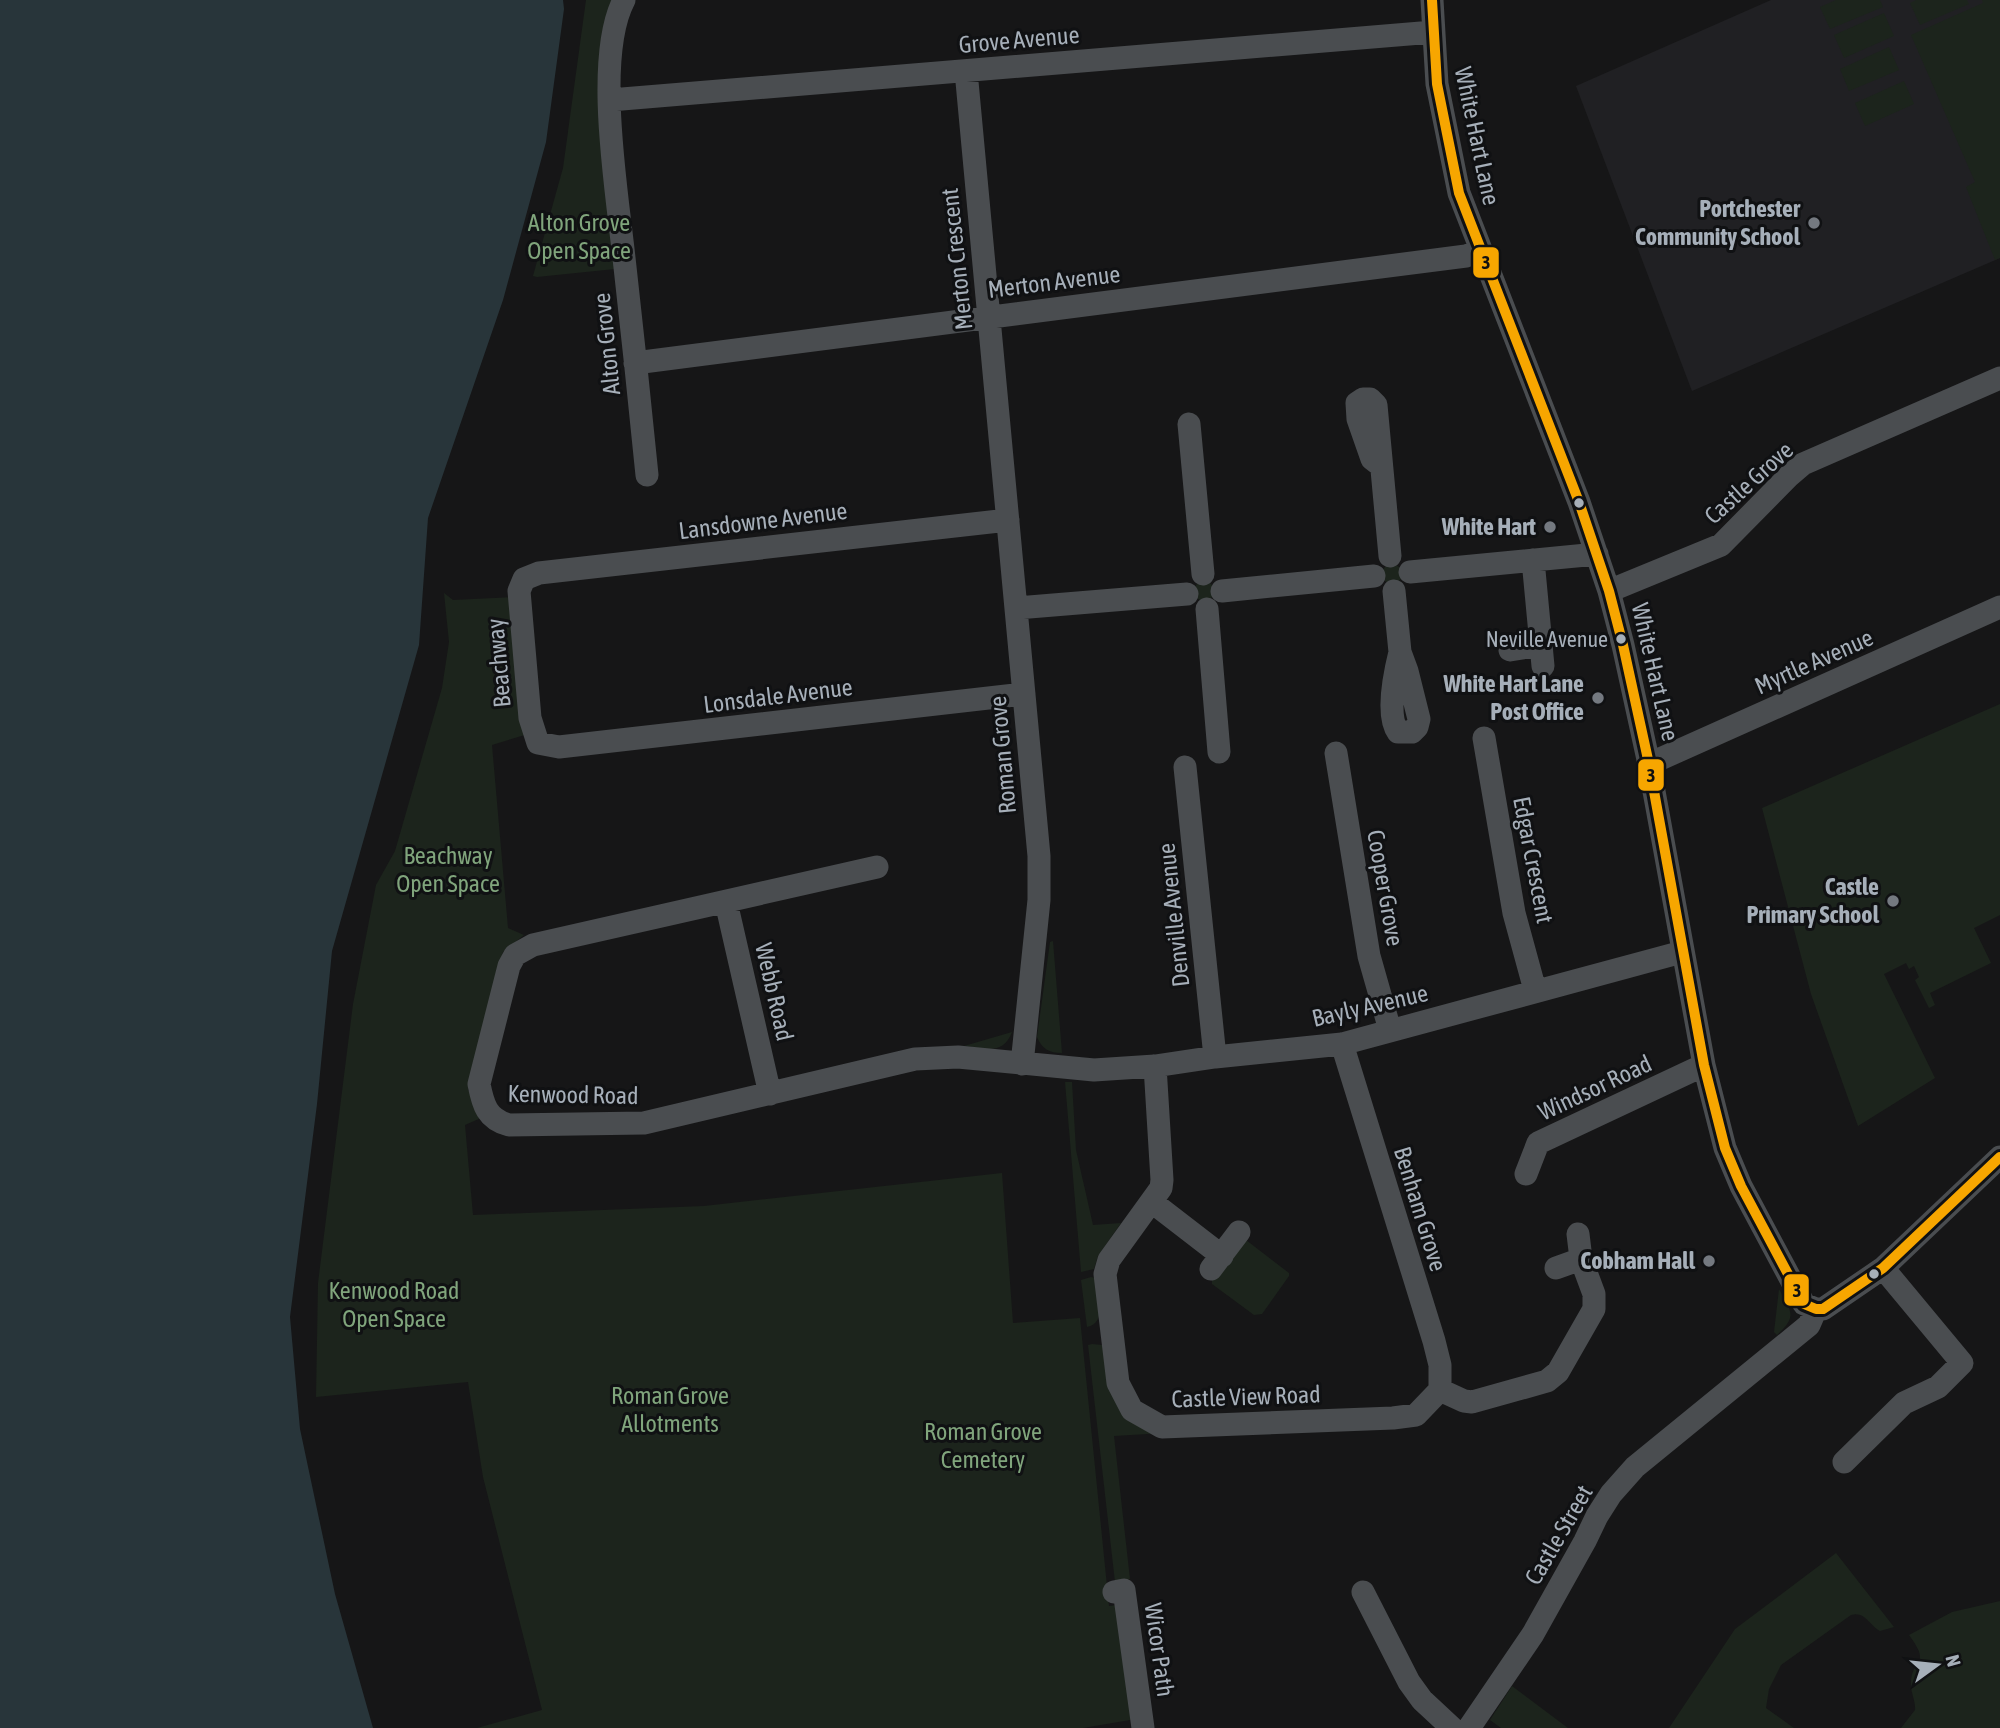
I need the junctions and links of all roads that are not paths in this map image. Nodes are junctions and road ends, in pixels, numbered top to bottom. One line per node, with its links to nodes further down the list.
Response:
1 (624, 0): 5 (street, Alton Grove)
2 (1432, 0): 3 (street, White Hart Lane)
3 (1433, 32): 4 (street, Grove Avenue); 6 (street, White Hart Lane)
4 (966, 71): 5 (street, Grove Avenue); 7 (street, Merton Crescent)
5 (610, 100): 8 (street, Alton Grove)
6 (1479, 251): 7 (street, Merton Avenue); 15 (street, White Hart Lane)
7 (990, 317): 8 (street, Merton Avenue); 11 (street, Merton Crescent)
8 (635, 363): 13 (street, Alton Grove)
9 (2000, 378): 23 (street, Castle Grove)
10 (1189, 424): 19 (street)
11 (1001, 442): 14 (street, Roman Grove)
12 (1381, 466): 16 (street)
13 (648, 475)
14 (1008, 520): 21 (street, Lansdowne Avenue); 27 (street, Roman Grove)
15 (1597, 554): 17 (street); 23 (street, White Hart Lane)
16 (1390, 556): 18 (street); 20 (street)
17 (1533, 560): 18 (street); 28 (street)
18 (1410, 572): 22 (street)
19 (1203, 574): 24 (street); 25 (street)
20 (1374, 576): 22 (street); 25 (street)
21 (524, 579): 32 (street, Beachway)
22 (1394, 591): 29 (street)
23 (1609, 591): 35 (street, White Hart Lane)
24 (1187, 593): 25 (street); 27 (street)
25 (1214, 600): 33 (street)
26 (2000, 607): 35 (street, Myrtle Avenue)
27 (1017, 608): 30 (street, Roman Grove)
28 (1510, 650)
29 (1400, 652)
30 (1024, 694): 32 (street, Lonsdale Avenue); 44 (street, Roman Grove)
31 (1485, 738): 40 (street, Edgar Crescent)
32 (538, 743)
33 (1219, 752)
34 (1336, 753): 41 (street, Cooper Grove)
35 (1649, 765): 39 (street, White Hart Lane)
36 (1185, 767): 43 (street, Denville Avenue)
37 (877, 867): 38 (street, Kenwood Road)
38 (726, 902): 47 (street, Webb Road); 47 (street, Kenwood Road)
39 (1682, 952): 40 (street, Bayly Avenue); 45 (street, White Hart Lane)
40 (1535, 990): 41 (street, Bayly Avenue)
41 (1390, 1030): 42 (street, Bayly Avenue)
42 (1342, 1044): 43 (street, Bayly Avenue); 57 (street, Benham Grove)
43 (1215, 1057): 46 (street, Bayly Avenue)
44 (1022, 1064): 46 (street, Bayly Avenue); 47 (street, Kenwood Road)
45 (1704, 1065): 49 (street, Windsor Road); 56 (street, White Hart Lane)
46 (1154, 1066): 50 (street, Castle View Road)
47 (770, 1094)
48 (2000, 1157): 55 (street)
49 (1526, 1174)
50 (1152, 1202): 51 (street); 57 (street, Castle View Road)
51 (1239, 1232)
52 (1578, 1234): 53 (street)
53 (1581, 1259): 54 (street); 57 (street)
54 (1556, 1268)
55 (1883, 1268): 56 (street); 58 (street)
56 (1816, 1309): 63 (street, Castle Street)
57 (1440, 1390)
58 (1844, 1462)
59 (1114, 1592): 61 (street, Wicor Path)
60 (1363, 1592): 62 (street)
61 (1143, 1728)
62 (1452, 1728)
63 (1469, 1728)

